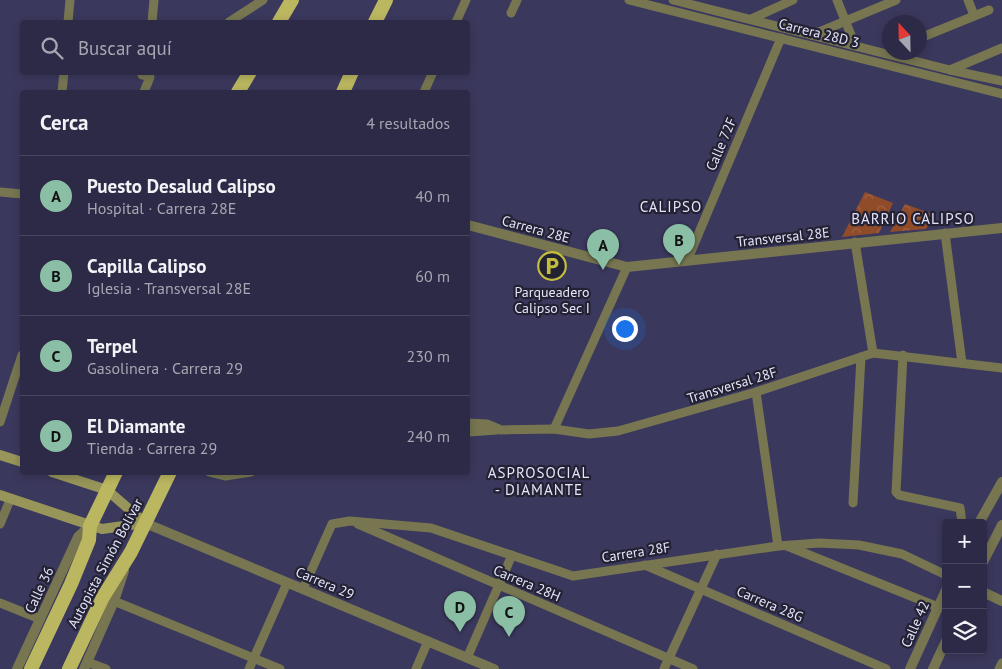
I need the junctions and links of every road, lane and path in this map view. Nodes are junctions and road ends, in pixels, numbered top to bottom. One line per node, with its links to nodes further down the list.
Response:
1 (70, 0): 19 (street)
2 (154, 0): 20 (street)
3 (263, 0): 21 (street)
4 (292, 0): 22 (highway)
5 (386, 0): 23 (highway)
6 (466, 0): 24 (street)
7 (517, 0): 16 (street)
8 (630, 0): 15 (street, Carrera 28D 3)
9 (793, 0): 18 (street)
10 (837, 0): 25 (street)
11 (896, 0): 25 (street)
12 (968, 0): 17 (street)
13 (677, 1): 15 (street); 18 (street, Carrera 28D 3)
14 (989, 10): 17 (street)
15 (679, 12): 28 (street, Carrera 28D 3)
16 (511, 13)
17 (974, 15): 27 (street)
18 (751, 19): 26 (street, Carrera 28D 3)
19 (68, 20)
20 (152, 20)
21 (232, 20)
22 (280, 20)
23 (376, 20)
24 (457, 20)
25 (845, 20): 26 (street); 29 (street)
26 (812, 35): 29 (street, Carrera 28D 3)
27 (927, 35)
28 (781, 38): 45 (street, Carrera 28D 3); 52 (street, Calle 72F)
29 (855, 45): 31 (street, Carrera 28D 3)
30 (1002, 48): 33 (street)
31 (882, 51)
32 (915, 60): 33 (street, Carrera 28D 3)
33 (950, 70): 39 (street, Carrera 28D 3)
34 (64, 75): 40 (street)
35 (145, 75): 41 (street)
36 (248, 75): 42 (highway)
37 (351, 75): 43 (highway)
38 (432, 75): 44 (street)
39 (1002, 81)
40 (62, 90)
41 (145, 90)
42 (239, 90)
43 (344, 90)
44 (425, 90)
45 (1002, 94)
46 (0, 192): 47 (street)
47 (20, 194)
48 (470, 226): 53 (street, Carrera 28E)
49 (1002, 228): 50 (street, Transversal 28E)
50 (945, 233): 51 (street, Transversal 28E); 58 (street)
51 (855, 242): 52 (street, Transversal 28E); 54 (street)
52 (687, 261): 53 (street, Transversal 28E)
53 (627, 267): 63 (street)
54 (873, 352): 55 (street, Transversal 28F); 56 (street, Transversal 28F)
55 (903, 355): 58 (street, Transversal 28F); 78 (street)
56 (861, 357): 60 (street, Transversal 28F); 77 (street)
57 (20, 361): 61 (street)
58 (962, 363): 59 (street, Transversal 28F)
59 (1002, 368)
60 (756, 392): 63 (street, Transversal 28F); 85 (street)
61 (0, 422)
62 (470, 423): 64 (street, Transversal 28F)
63 (554, 429): 64 (street, Transversal 28F)
64 (501, 430): 65 (street)
65 (470, 432)
66 (0, 455): 67 (main road)
67 (20, 461)
68 (61, 475): 74 (main road, Carrera 29)
69 (114, 475): 74 (highway, Autopista Simón Bolívar)
70 (169, 475): 81 (highway, Autopista Simón Bolívar)
71 (221, 475): 72 (street)
72 (233, 475)
73 (1002, 482): 79 (street)
74 (107, 490): 81 (main road, Carrera 29); 83 (highway, Autopista Simón Bolívar)
75 (0, 495): 76 (main road)
76 (10, 500): 82 (street); 83 (main road)
77 (853, 503)
78 (961, 519)
79 (981, 519)
80 (350, 521): 88 (street, Carrera 28F); 92 (street, Carrera 28H); 93 (street, Carrera 28F)
81 (145, 523): 83 (main road); 91 (street, Carrera 29); 97 (highway, Autopista Simón Bolívar)
82 (0, 524)
83 (90, 526): 101 (street, Calle 36); 110 (highway, Autopista Simón Bolívar)
84 (1002, 526): 87 (street)
85 (781, 545): 86 (street, Carrera 28F); 90 (street, Carrera 28F); 100 (street)
86 (717, 554): 89 (street, Carrera 28F); 94 (street)
87 (987, 554)
88 (512, 555): 89 (street, Carrera 28F); 92 (street)
89 (644, 565): 94 (street, Carrera 28G)
90 (942, 573)
91 (287, 582): 93 (street, Carrera 29); 104 (street)
92 (498, 586): 105 (street); 106 (street, Carrera 28H)
93 (303, 589): 102 (street, Carrera 29)
94 (701, 589): 106 (street); 119 (street, Carrera 28G)
95 (987, 594): 98 (street)
96 (942, 598): 100 (street, Calle 42)
97 (108, 599): 104 (street); 108 (street); 111 (highway, Autopista Simón Bolívar)
98 (1002, 601)
99 (0, 603): 101 (street)
100 (938, 607): 120 (street, Calle 42)
101 (40, 619): 109 (street, Calle 36)
102 (428, 641): 105 (street, Carrera 29); 115 (street)
103 (942, 650): 121 (street)
104 (253, 658): 113 (street); 114 (street)
105 (467, 658): 116 (street, Carrera 29)
106 (669, 659): 117 (street); 118 (street, Carrera 28H)
107 (1002, 663): 122 (street)
108 (86, 665): 112 (street)
109 (17, 669)
110 (31, 669)
111 (69, 669)
112 (106, 669)
113 (249, 669)
114 (280, 669)
115 (416, 669)
116 (494, 669)
117 (664, 669)
118 (693, 669)
119 (886, 669)
120 (910, 669)
121 (933, 669)
122 (999, 669)

